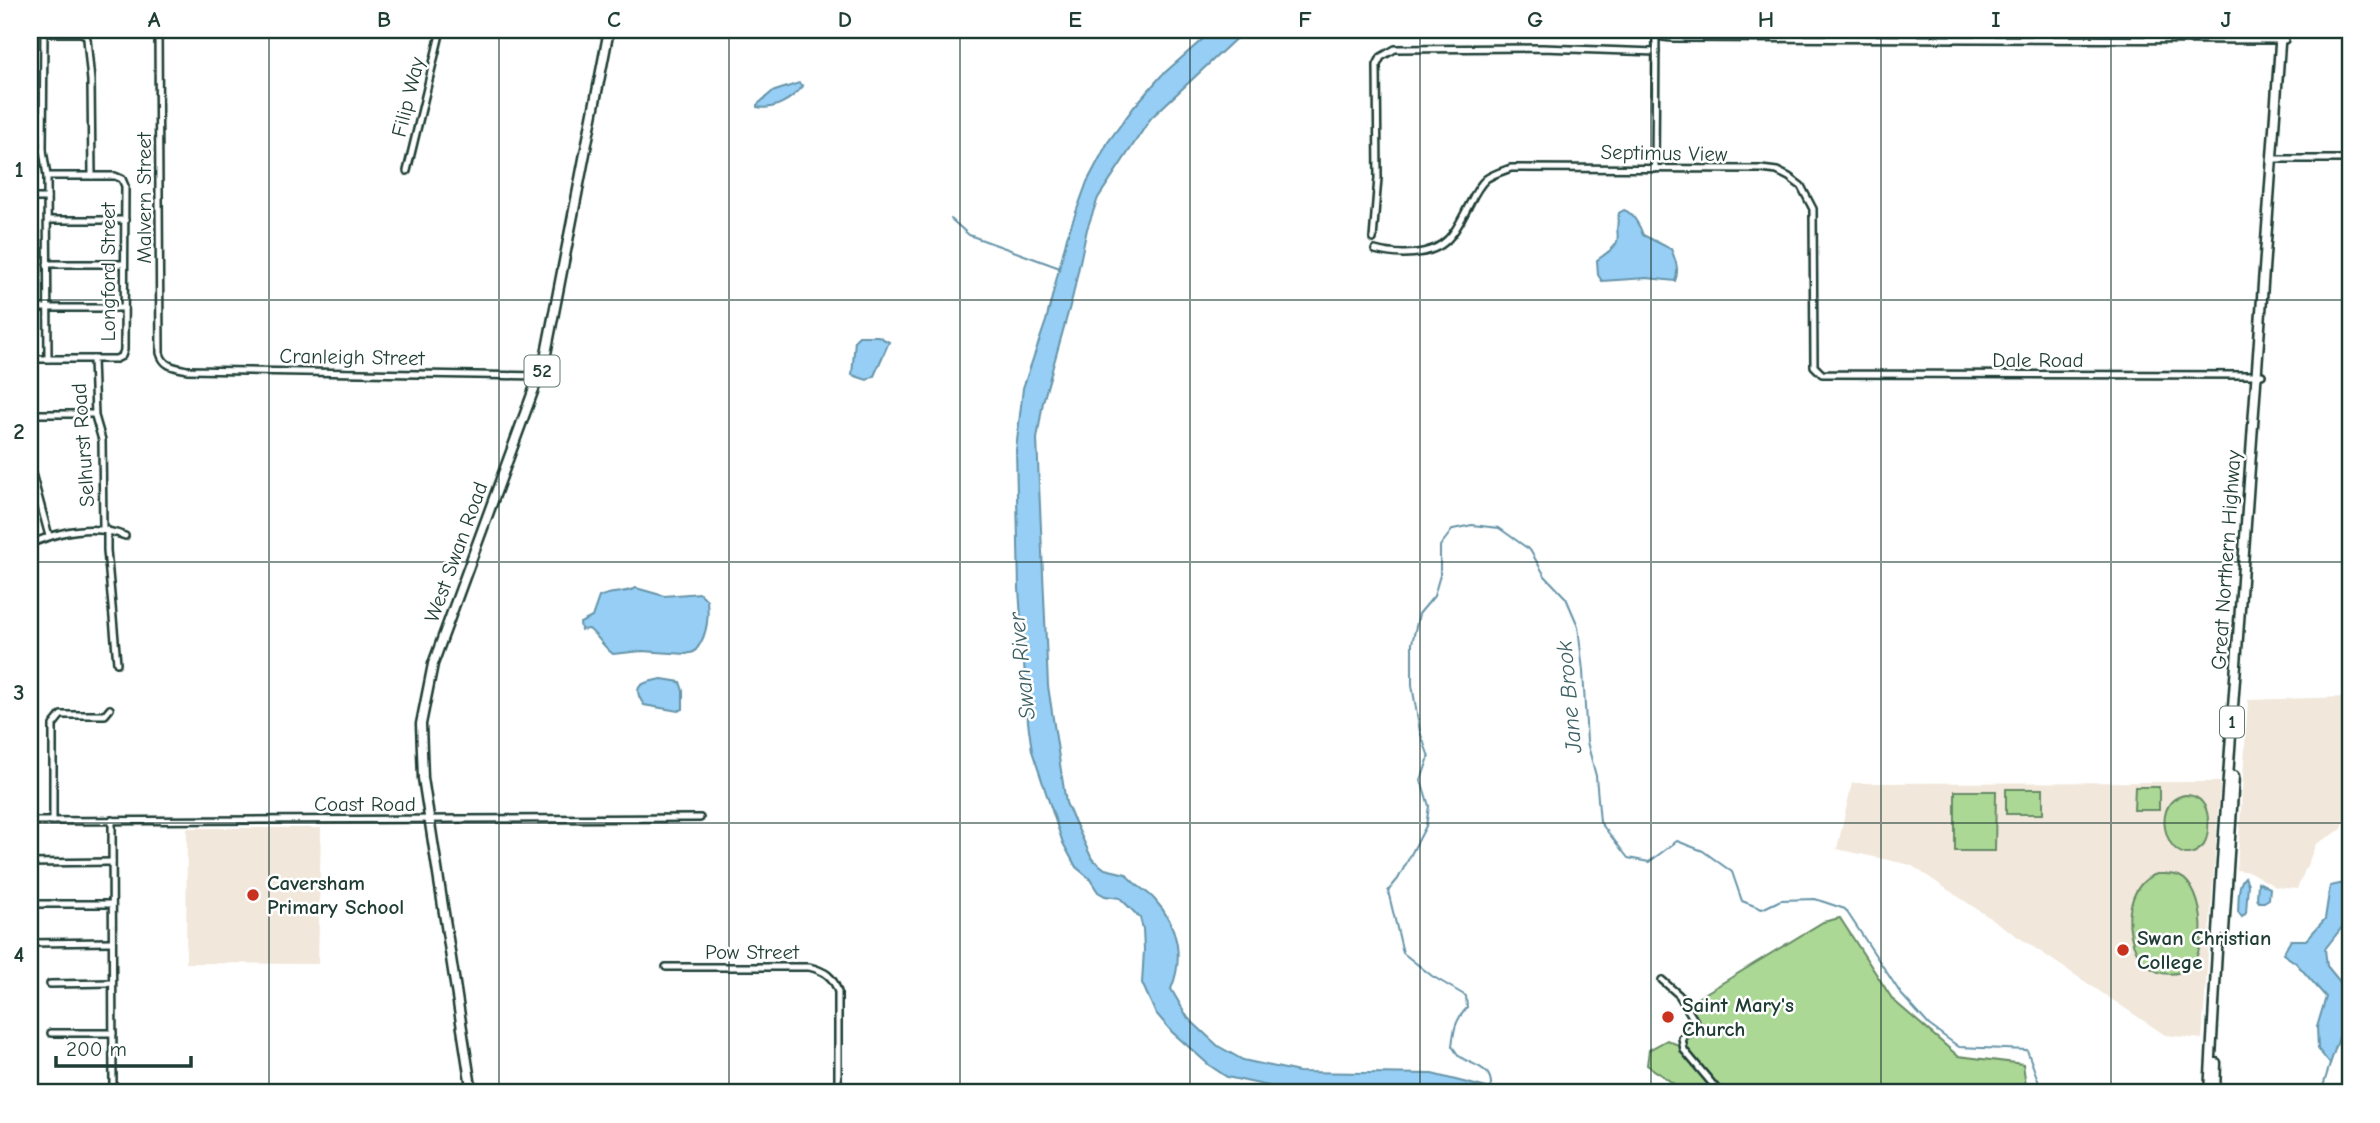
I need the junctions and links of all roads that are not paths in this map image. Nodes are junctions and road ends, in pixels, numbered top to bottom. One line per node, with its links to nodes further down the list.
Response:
1 (158, 30): 33 (street, Malvern Street)
2 (441, 30): 16 (street, Filip Way)
3 (609, 30): 36 (main road, West Swan Road / 52)
4 (1657, 30): 9 (street); 10 (street)
5 (2281, 30): 9 (main road, Great Northern Highway / 1)
6 (2286, 30): 9 (main road, Great Northern Highway / 1)
7 (44, 31): 8 (street); 12 (street)
8 (86, 32): 18 (street)
9 (2283, 40): 13 (main road, Great Northern Highway / 1)
10 (1656, 52): 15 (street); 23 (street)
11 (30, 150): 12 (street)
12 (43, 150): 17 (street)
13 (2274, 159): 14 (street); 35 (main road, Great Northern Highway / 1)
14 (2350, 159)
15 (1655, 169): 24 (street, Septimus View); 34 (street, Septimus View)
16 (407, 171)
17 (47, 176): 18 (street, Longford Street); 20 (street)
18 (92, 176): 22 (street, Longford Street)
19 (30, 198): 20 (street)
20 (47, 198): 21 (street)
21 (48, 220): 22 (street); 25 (street)
22 (125, 220): 26 (street, Longford Street)
23 (1373, 239)
24 (1375, 250)
25 (47, 264): 26 (street); 28 (street)
26 (124, 264): 29 (street, Longford Street)
27 (30, 308): 28 (street)
28 (48, 308): 29 (street); 31 (street)
29 (124, 308): 32 (street, Longford Street)
30 (30, 359): 31 (street)
31 (48, 359): 32 (street)
32 (93, 359): 38 (street, Selhurst Road)
33 (165, 363): 36 (street, Cranleigh Street)
34 (1816, 369): 35 (street, Dale Road)
35 (2259, 375): 67 (main road, Great Northern Highway / 1); 68 (main road, Great Northern Highway / 1)
36 (540, 376): 47 (main road, West Swan Road / 52)
37 (30, 414): 38 (street)
38 (94, 414): 40 (street, Selhurst Road)
39 (30, 466): 41 (street)
40 (105, 530): 41 (street); 42 (street); 44 (street, Selhurst Road)
41 (49, 536): 43 (street)
42 (125, 536)
43 (30, 544)
44 (117, 663)
45 (110, 709): 50 (street)
46 (700, 818): 47 (street, Coast Road)
47 (429, 819): 48 (street, Coast Road); 64 (main road, West Swan Road / 52)
48 (112, 820): 50 (street, Coast Road); 51 (street)
49 (30, 821): 50 (street, Coast Road)
50 (53, 821)
51 (112, 862): 52 (street); 54 (street)
52 (30, 863)
53 (30, 904): 54 (street)
54 (112, 904): 55 (street)
55 (112, 942): 56 (street); 59 (street)
56 (30, 943)
57 (666, 967): 65 (street, Pow Street)
58 (1662, 980): 66 (street)
59 (112, 983): 60 (street); 61 (street)
60 (50, 984)
61 (113, 1032): 62 (street); 63 (street)
62 (51, 1033)
63 (113, 1093)
64 (472, 1093)
65 (838, 1093)
66 (1720, 1093)
67 (2209, 1093)
68 (2215, 1093)

